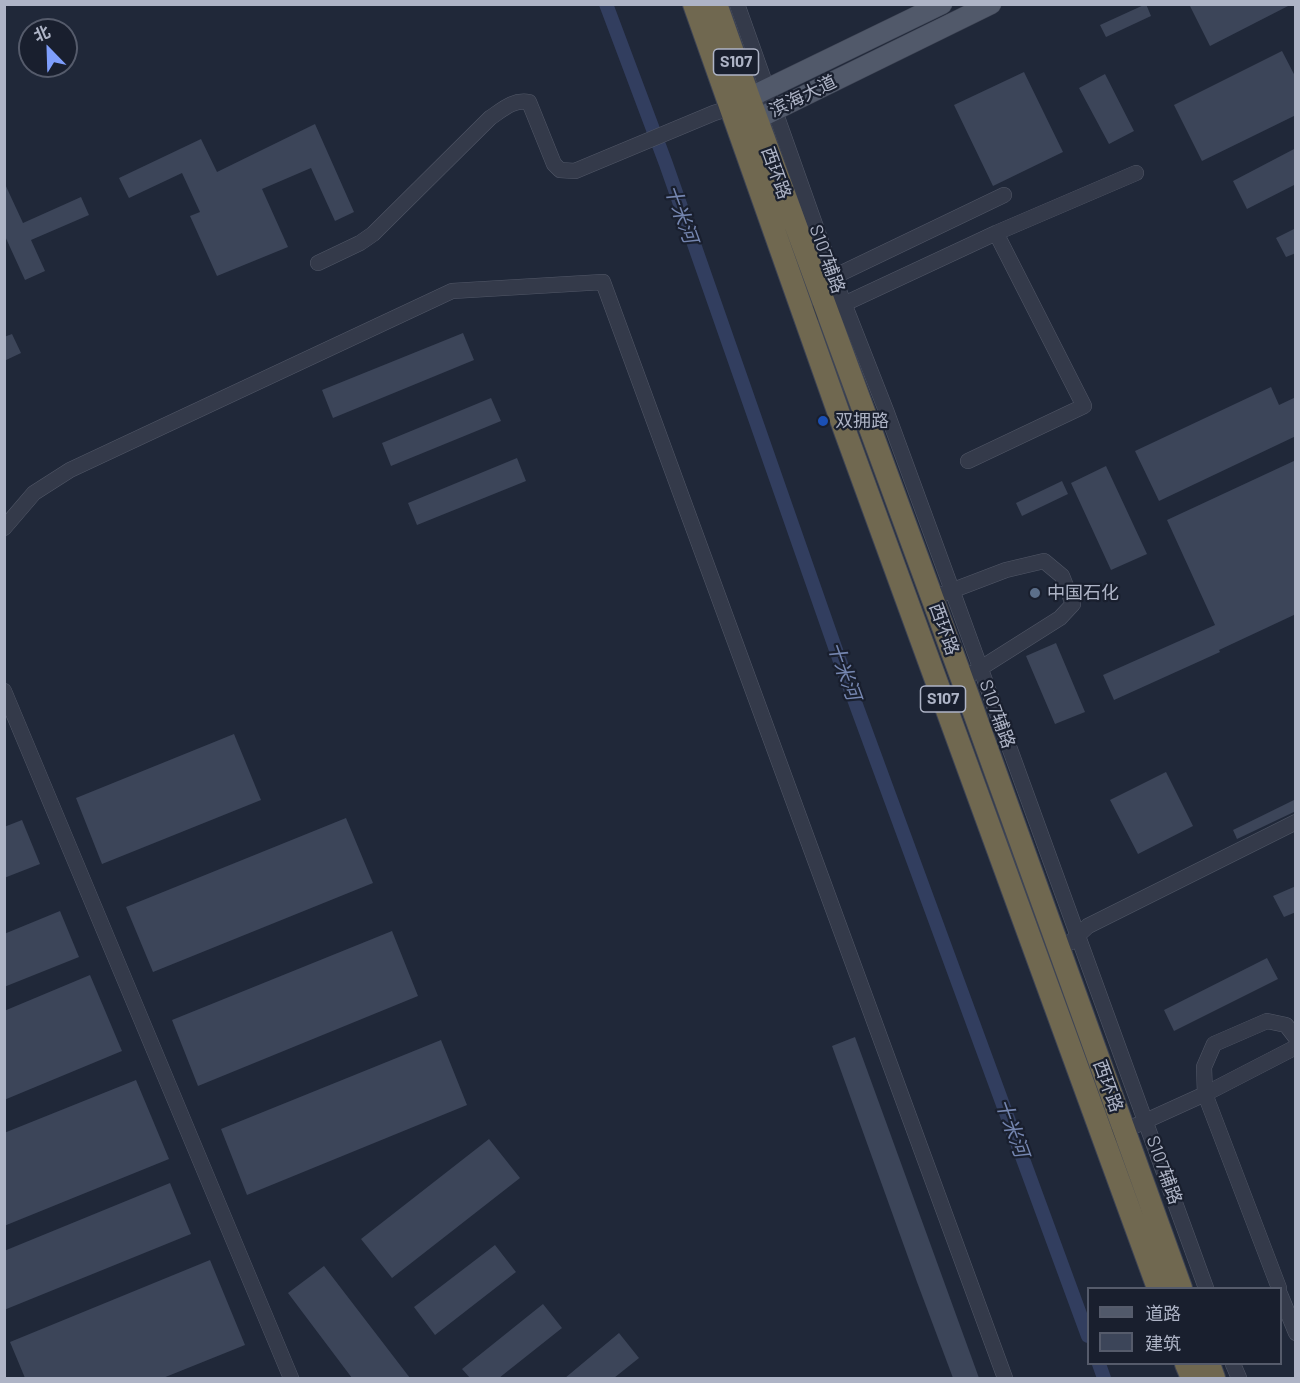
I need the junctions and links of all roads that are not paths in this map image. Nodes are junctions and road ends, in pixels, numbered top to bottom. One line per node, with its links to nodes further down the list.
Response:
1 (693, 4): 6 (highway, 西环路 / S107)
2 (716, 4): 6 (highway, 西环路 / S107)
3 (737, 4): 6 (street)
4 (942, 4): 6 (main road, 滨海大道)
5 (991, 4): 7 (main road, 滨海大道)
6 (748, 98): 7 (highway, 西环路 / S107); 11 (street); 13 (highway, 西环路 / S107)
7 (765, 115): 12 (highway, 西环路 / S107)
8 (1136, 173): 10 (street)
9 (1004, 195): 12 (street)
10 (996, 233): 14 (street); 16 (street)
11 (318, 263)
12 (825, 281): 13 (street); 14 (highway, 西环路 / S107)
13 (796, 291): 15 (highway, 西环路 / S107)
14 (835, 306): 15 (street); 18 (highway, 西环路 / S107)
15 (804, 316): 29 (highway, 西环路 / S107)
16 (968, 461)
17 (4, 528): 37 (street)
18 (943, 594): 19 (highway, 西环路 / S107); 19 (street)
19 (971, 674): 22 (street, S107辅路); 23 (highway, 西环路 / S107)
20 (4, 691): 36 (street)
21 (1296, 822): 22 (street)
22 (1078, 937): 23 (street); 27 (street, S107辅路)
23 (1059, 951): 28 (highway, 西环路 / S107)
24 (1296, 1038): 26 (street)
25 (1296, 1047): 26 (street)
26 (1205, 1094): 27 (street); 33 (street)
27 (1146, 1121): 28 (street); 32 (street, S107辅路)
28 (1124, 1131): 29 (street); 31 (highway, 西环路 / S107)
29 (1103, 1141): 30 (highway, 西环路 / S107)
30 (1158, 1287)
31 (1181, 1287)
32 (1206, 1287)
33 (1278, 1287)
34 (1282, 1297): 35 (street)
35 (1296, 1333)
36 (291, 1378)
37 (1005, 1378)

